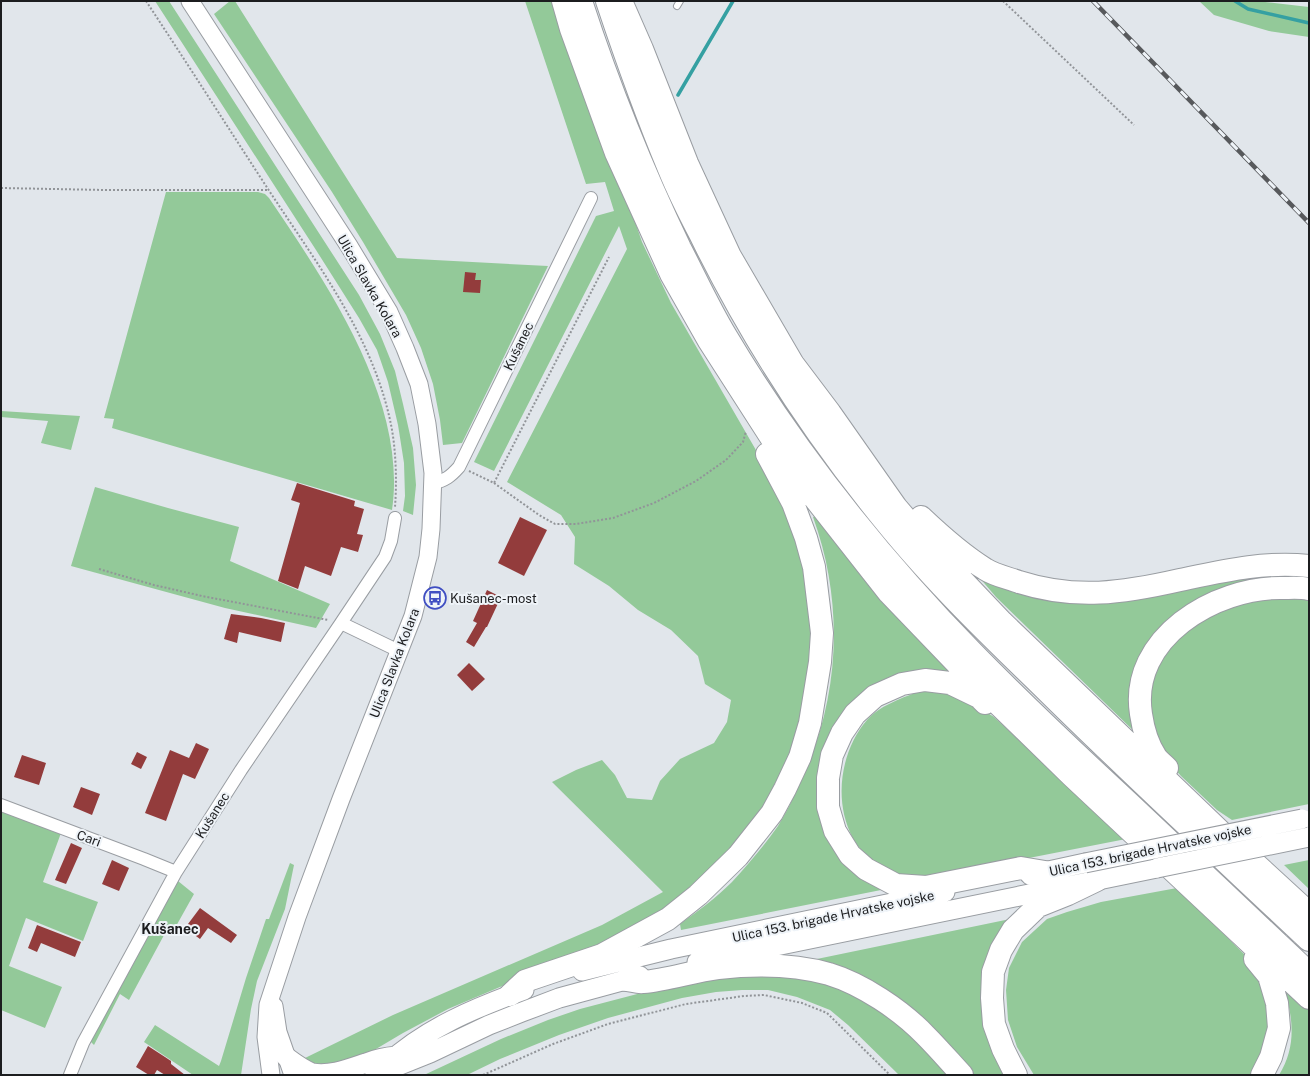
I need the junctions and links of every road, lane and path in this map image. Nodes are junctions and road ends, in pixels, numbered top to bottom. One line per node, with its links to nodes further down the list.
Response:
1 (146, 1): 10 (path)
2 (190, 1): 17 (main road, Ulica Slavka Kolara)
3 (563, 1): 13 (highway)
4 (581, 1): 35 (highway)
5 (606, 1): 34 (highway)
6 (621, 1): 14 (highway)
7 (1003, 1): 8 (path)
8 (1134, 125)
9 (1, 188): 10 (path)
10 (269, 190): 19 (path)
11 (591, 198): 16 (street, Kušanec)
12 (609, 257): 18 (path)
13 (708, 341): 15 (highway); 25 (highway)
14 (830, 413): 20 (highway); 28 (highway)
15 (749, 420): 18 (path); 38 (highway)
16 (459, 467): 17 (street, Kušanec); 18 (path)
17 (433, 483): 24 (main road, Ulica Slavka Kolara)
18 (494, 483)
19 (395, 518): 23 (street, Kušanec)
20 (1309, 566)
21 (99, 569): 23 (path)
22 (1309, 589): 28 (highway)
23 (341, 623): 24 (street); 29 (street, Kušanec)
24 (399, 651): 37 (main road, Ulica Slavka Kolara)
25 (1072, 776): 30 (highway); 32 (highway)
26 (1, 805): 29 (street, Cari)
27 (1307, 822): 31 (main road, Ulica 153. brigade Hrvatske vojske, bridge)
28 (1224, 835): 33 (highway)
29 (176, 872): 43 (street, Kušanec)
30 (1045, 872): 31 (main road, Ulica 153. brigade Hrvatske vojske); 38 (main road, Ulica 153. brigade Hrvatske vojske)
31 (1091, 872): 36 (main road, Ulica 153. brigade Hrvatske vojske); 49 (highway)
32 (1218, 912): 39 (highway); 50 (highway)
33 (1309, 914)
34 (1309, 940)
35 (1309, 973)
36 (626, 980): 42 (main road, Ulica 153. brigade Hrvatske vojske); 48 (highway)
37 (273, 990): 40 (main road, Ulica Slavka Kolara); 44 (main road, Ulica Slavka Kolara)
38 (510, 995): 41 (main road, Ulica 153. brigade Hrvatske vojske)
39 (1309, 998)
40 (285, 1056): 41 (main road); 45 (main road, Ulica Slavka Kolara)
41 (397, 1056): 42 (main road, Ulica 153. brigade Hrvatske vojske)
42 (377, 1074)
43 (70, 1075)
44 (271, 1075)
45 (293, 1075)
46 (483, 1075): 47 (path)
47 (890, 1075)
48 (962, 1075)
49 (1016, 1075)
50 (1262, 1075)

